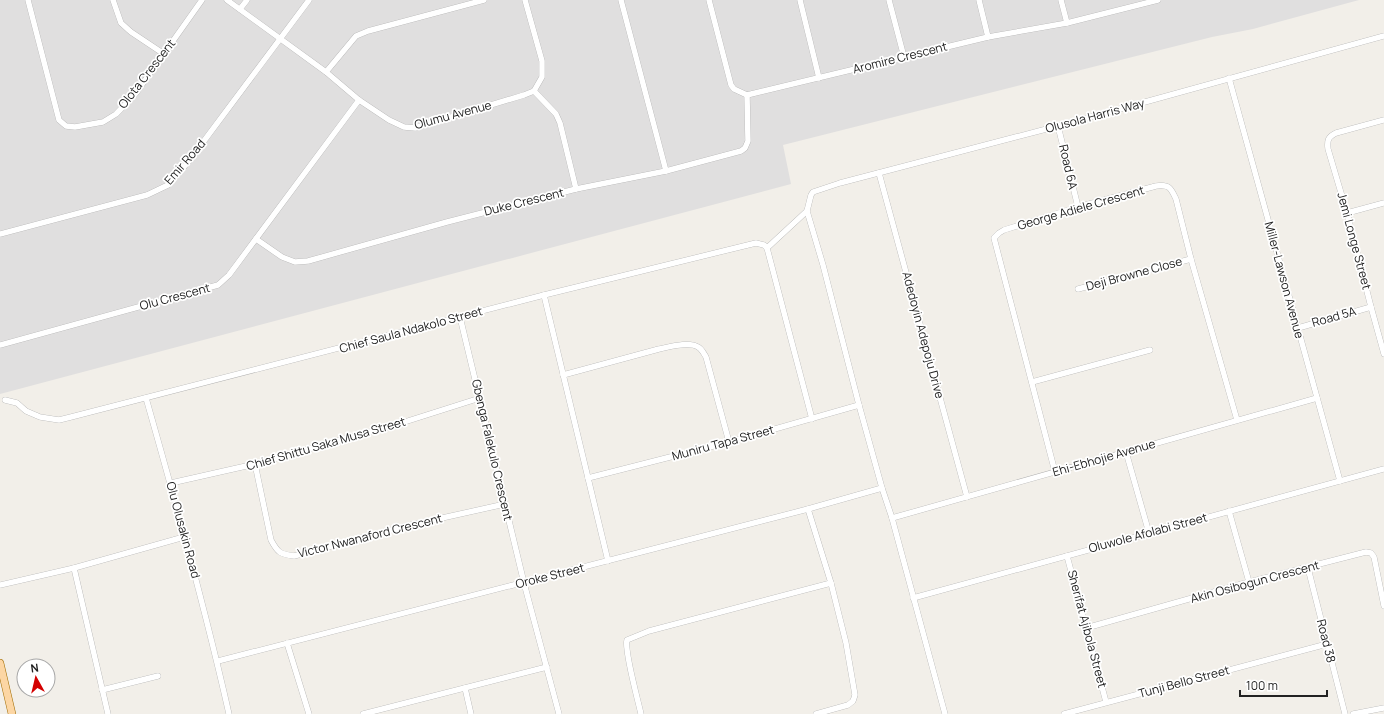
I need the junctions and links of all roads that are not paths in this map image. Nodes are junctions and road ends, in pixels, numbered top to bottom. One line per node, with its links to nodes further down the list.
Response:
1 (28, 0): 22 (street, Olota Crescent)
2 (113, 0): 22 (street)
3 (202, 0): 22 (street, Olota Crescent)
4 (227, 0): 17 (street, Olumu Avenue)
5 (247, 0): 17 (street)
6 (309, 0): 21 (street, Emir Road)
7 (484, 0): 24 (street)
8 (525, 0): 27 (street)
9 (621, 0): 32 (street)
10 (710, 0): 28 (street)
11 (800, 0): 25 (street)
12 (889, 0): 23 (street)
13 (979, 0): 20 (street)
14 (1061, 0): 18 (street)
15 (1158, 0): 16 (street, Aromire Crescent)
16 (1131, 3): 18 (street, Aromire Crescent)
17 (240, 9): 21 (street, Olumu Avenue)
18 (1067, 23): 20 (street, Aromire Crescent)
19 (1384, 36): 26 (street, Olusola Harris Way)
20 (988, 37): 23 (street, Aromire Crescent)
21 (280, 38): 24 (street, Olumu Avenue); 39 (street, Emir Road)
22 (164, 54)
23 (904, 57): 25 (street, Aromire Crescent)
24 (326, 72): 29 (street, Olumu Avenue)
25 (819, 78): 28 (street, Aromire Crescent)
26 (1230, 78): 31 (street, Olusola Harris Way); 47 (street, Miller-Lawson Avenue)
27 (534, 91): 29 (street, Olumu Avenue); 34 (street)
28 (748, 95): 32 (street, Duke Crescent)
29 (359, 100): 40 (street, Olu Crescent)
30 (1384, 120): 38 (street, Jemi Longe Street)
31 (1058, 126): 33 (street, Olusola Harris Way); 36 (street, Road 6A)
32 (666, 171): 34 (street, Duke Crescent)
33 (879, 173): 37 (street, Olusola Harris Way); 69 (street, Adedoyin Adepoju Drive)
34 (576, 189): 40 (street, Duke Crescent)
35 (1384, 203): 38 (street)
36 (1078, 207): 42 (street, George Adiele Crescent); 52 (street, George Adiele Crescent)
37 (807, 211): 41 (street); 57 (street)
38 (1347, 213): 45 (street, Jemi Longe Street)
39 (0, 234)
40 (256, 239): 48 (street, Olu Crescent)
41 (767, 248): 44 (street, Chief Saula Ndakolo Street); 58 (street)
42 (1191, 259): 43 (street, Deji Browne Close); 59 (street, George Adiele Crescent)
43 (1078, 289)
44 (544, 295): 46 (street, Chief Saula Ndakolo Street); 51 (street)
45 (1371, 307): 47 (street, Road 5A); 50 (street, Jemi Longe Street)
46 (460, 317): 53 (street, Chief Saula Ndakolo Street); 54 (street, Gbenga Falekulo Crescent)
47 (1298, 328): 55 (street, Miller-Lawson Avenue)
48 (0, 345)
49 (1150, 350): 52 (street)
50 (1384, 354)
51 (563, 375): 60 (street); 65 (street)
52 (1032, 382): 64 (street, George Adiele Crescent)
53 (146, 398): 56 (street, Chief Saula Ndakolo Street); 67 (street, Olu Olusakin Road)
54 (480, 398): 62 (street, Chief Shittu Saka Musa Street); 70 (street, Gbenga Falekulo Crescent)
55 (1317, 398): 59 (street, Ehi-Ebhojie Avenue); 66 (street, Miller-Lawson Avenue)
56 (5, 400)
57 (859, 405): 58 (street, Muniru Tapa Street); 68 (street)
58 (812, 419): 60 (street, Muniru Tapa Street)
59 (1237, 420): 61 (street, Ehi-Ebhojie Avenue)
60 (729, 442): 65 (street, Muniru Tapa Street)
61 (1126, 452): 64 (street, Ehi-Ebhojie Avenue); 74 (street)
62 (255, 464): 67 (street, Chief Shittu Saka Musa Street); 70 (street, Victor Nwanaford Crescent)
63 (1384, 469): 66 (street, Oluwole Afolabi Street)
64 (1055, 472): 69 (street, Ehi-Ebhojie Avenue)
65 (588, 478): 77 (street)
66 (1340, 481): 72 (street, Oluwole Afolabi Street)
67 (171, 483): 75 (street, Olu Olusakin Road)
68 (882, 488): 71 (street, Oroke Street); 73 (street)
69 (967, 497): 73 (street, Ehi-Ebhojie Avenue)
70 (505, 504): 81 (street, Gbenga Falekulo Crescent)
71 (808, 509): 77 (street, Oroke Street); 82 (street)
72 (1229, 511): 74 (street, Oluwole Afolabi Street); 80 (street)
73 (892, 518): 84 (street)
74 (1149, 533): 76 (street, Oluwole Afolabi Street)
75 (184, 537): 78 (street); 89 (street, Olu Olusakin Road)
76 (1067, 556): 84 (street, Oluwole Afolabi Street); 86 (street, Sherifat Ajibola Street)
77 (608, 561): 81 (street, Oroke Street)
78 (74, 568): 83 (street); 94 (street)
79 (1308, 568): 80 (street, Akin Osibogun Crescent); 85 (street, Akin Osibogun Crescent); 88 (street, Road 38)
80 (1249, 582): 86 (street, Akin Osibogun Crescent)
81 (524, 583): 87 (street, Oroke Street); 91 (street, Gbenga Falekulo Crescent)
82 (831, 583): 105 (street); 106 (street)
83 (0, 585)
84 (912, 598): 107 (street)
85 (1384, 606)
86 (1086, 628): 95 (street, Sherifat Ajibola Street)
87 (288, 644): 89 (street, Oroke Street); 101 (street)
88 (1327, 644): 95 (street, Tunji Bello Street); 109 (street, Road 38)
89 (218, 662): 100 (street, Olu Olusakin Road)
90 (0, 663): 98 (main road)
91 (547, 667): 93 (street); 104 (street, Gbenga Falekulo Crescent)
92 (158, 676): 94 (street)
93 (465, 688): 97 (street); 103 (street)
94 (102, 690): 99 (street)
95 (1106, 702): 108 (street, Tunji Bello Street)
96 (1384, 708): 110 (street)
97 (380, 712): 102 (street)
98 (12, 714)
99 (108, 714)
100 (229, 714)
101 (309, 714)
102 (363, 714)
103 (471, 714)
104 (559, 714)
105 (641, 714)
106 (816, 714)
107 (945, 714)
108 (1064, 714)
109 (1345, 714)
110 (1353, 714)

